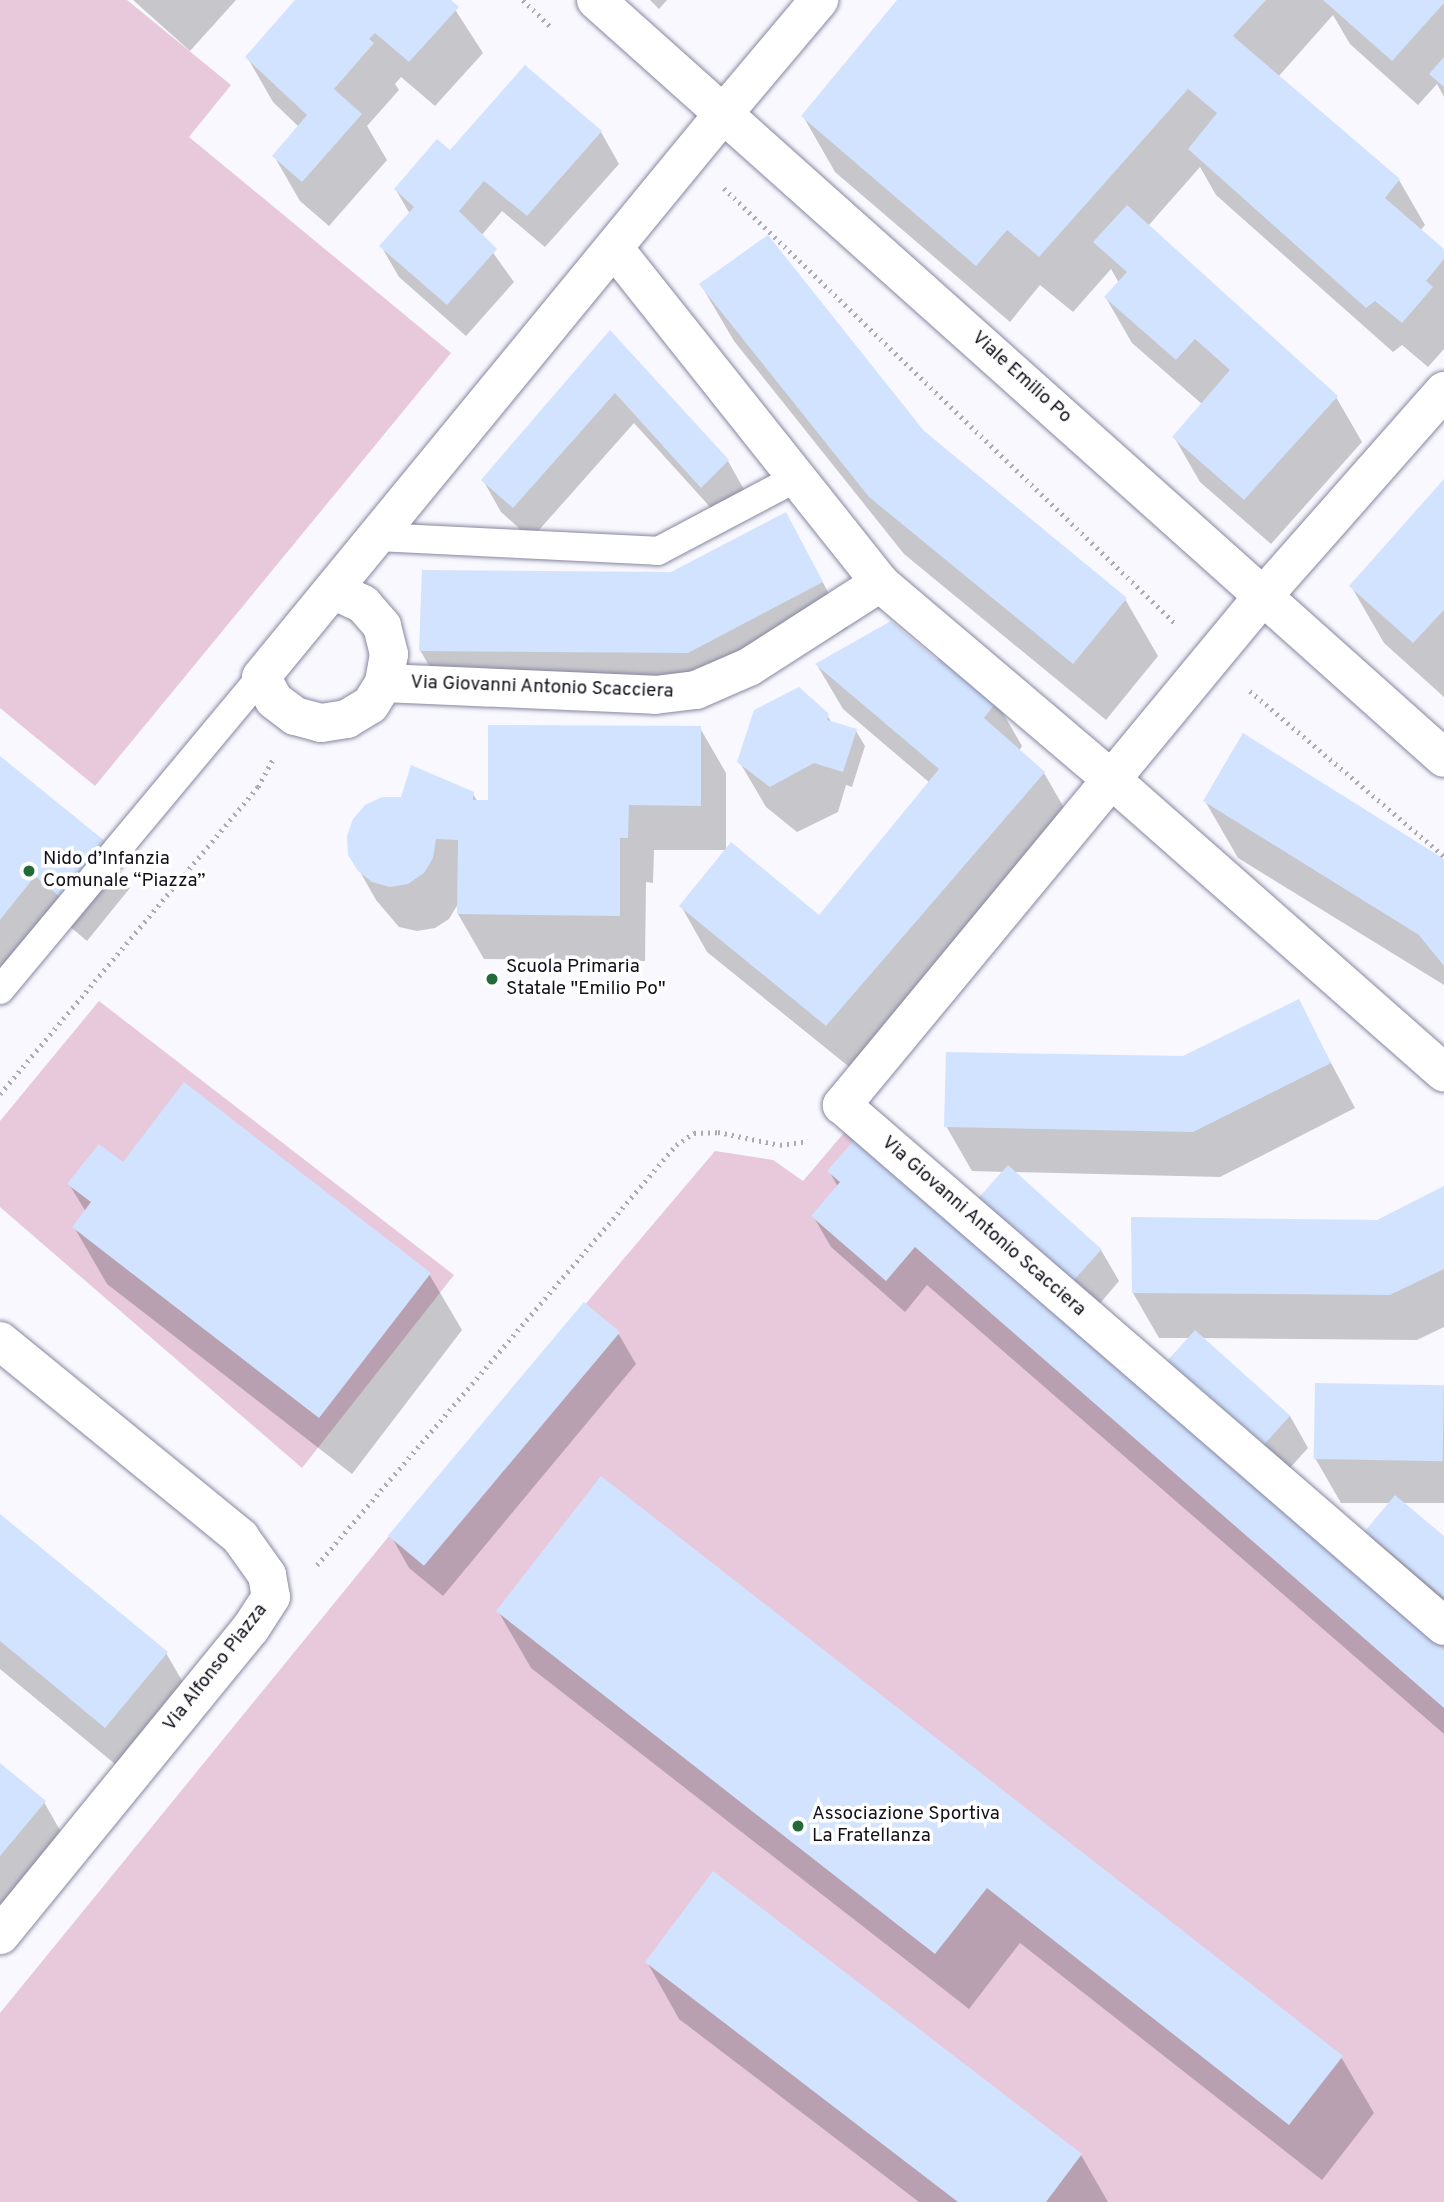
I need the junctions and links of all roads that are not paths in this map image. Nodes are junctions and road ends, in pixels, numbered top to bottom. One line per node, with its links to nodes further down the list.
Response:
1 (596, 0): 3 (street, Viale Emilio Po)
2 (819, 0): 3 (street)
3 (724, 113): 4 (street); 10 (street, Viale Emilio Po)
4 (614, 248): 6 (street); 7 (street)
5 (1444, 391): 10 (street)
6 (796, 478): 7 (lane); 8 (street)
7 (376, 537): 9 (street)
8 (880, 583): 12 (street, Via Giovanni Antonio Scacciera); 14 (street)
9 (333, 590): 11 (street); 12 (street, Via Giovanni Antonio Scacciera)
10 (1263, 596): 13 (street, Viale Emilio Po); 14 (street)
11 (261, 677): 12 (street, Via Giovanni Antonio Scacciera); 15 (lane)
12 (384, 683)
13 (1444, 758)
14 (1111, 779): 16 (street); 18 (street, Via Giovanni Antonio Scacciera)
15 (0, 990)
16 (1444, 1073)
17 (0, 1341): 19 (street, Via Alfonso Piazza)
18 (1444, 1626)
19 (0, 1935)

